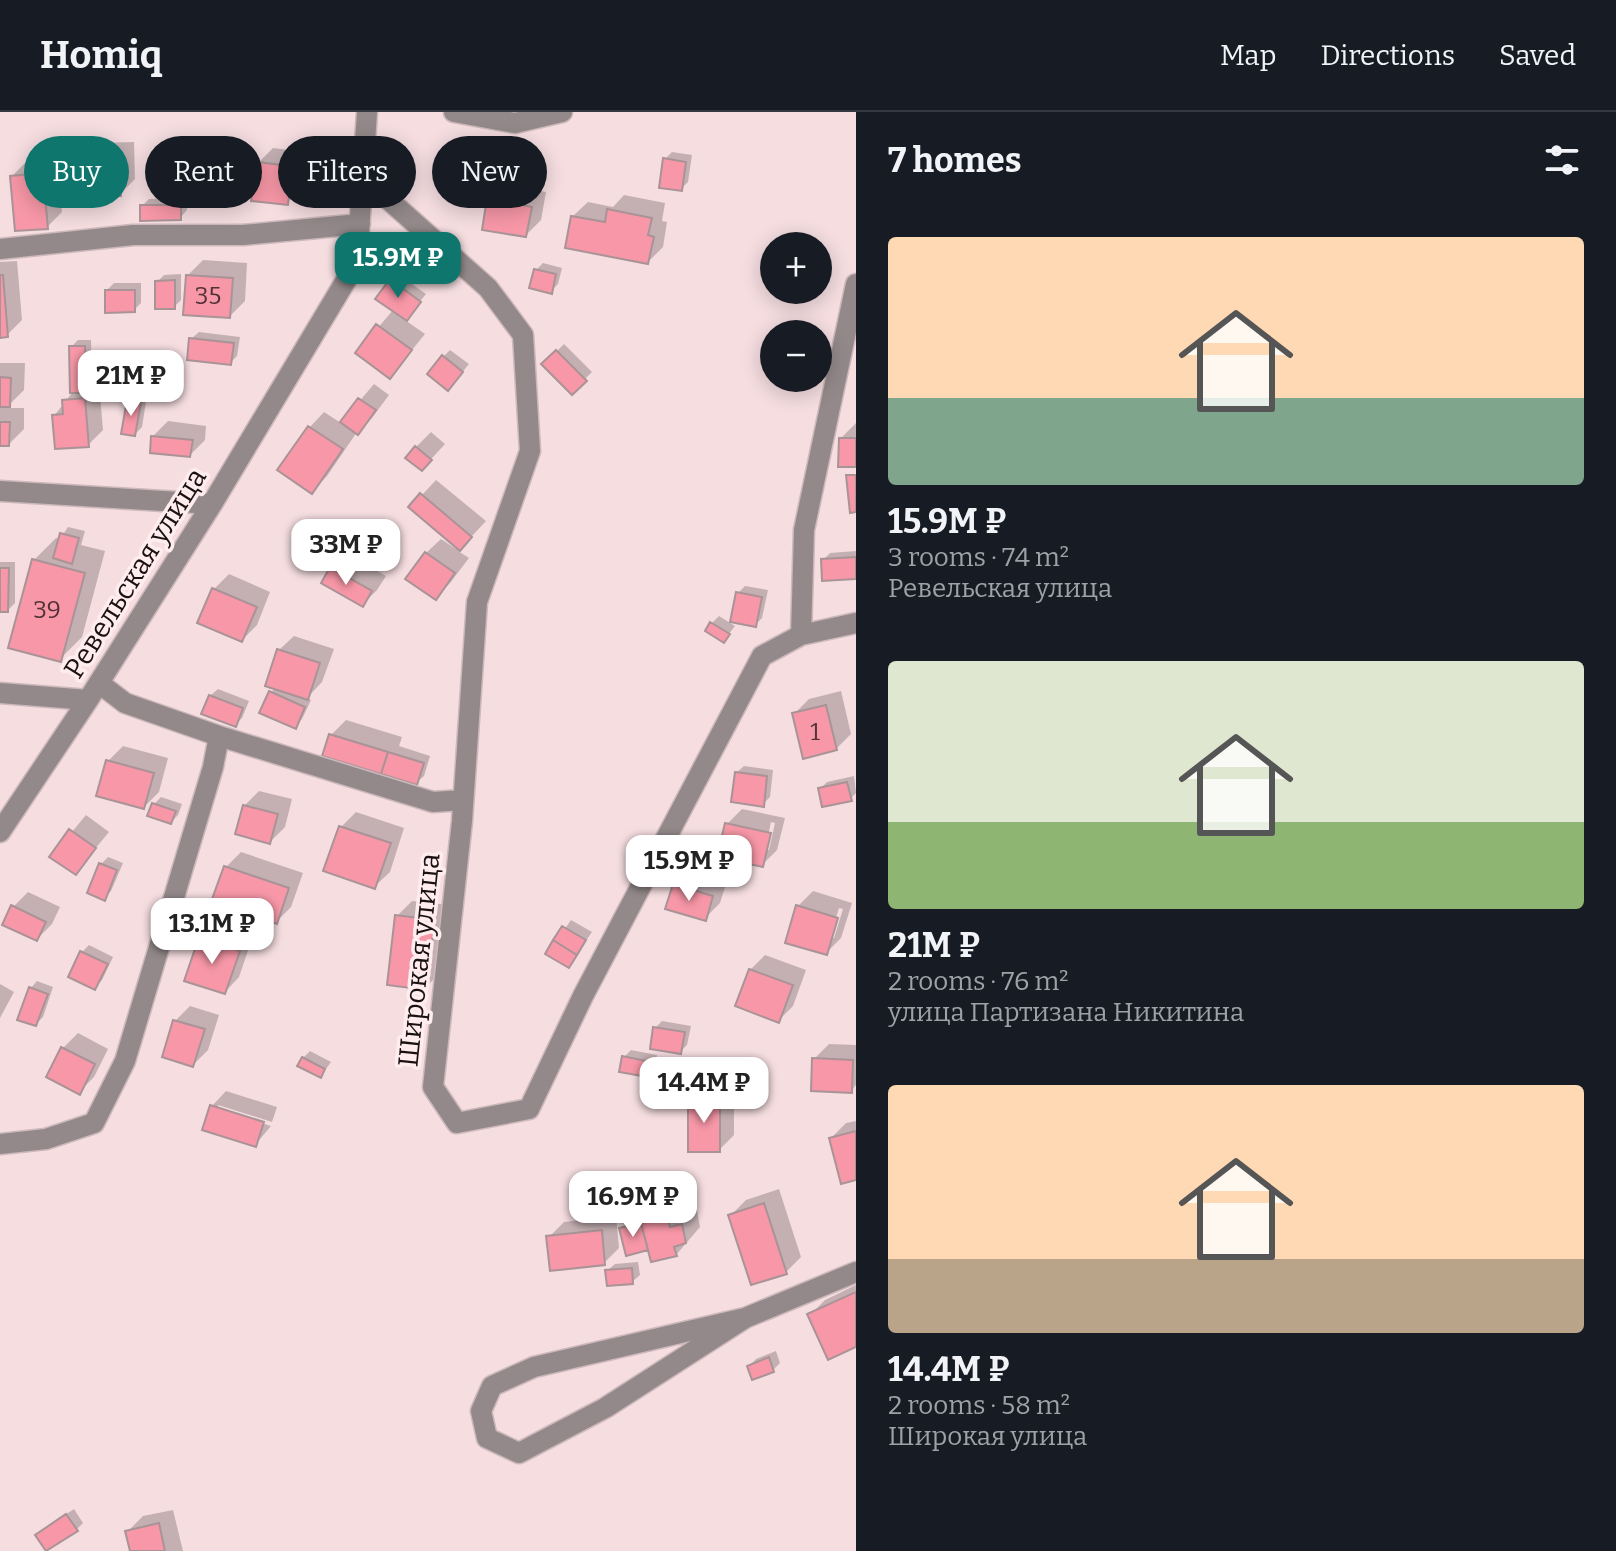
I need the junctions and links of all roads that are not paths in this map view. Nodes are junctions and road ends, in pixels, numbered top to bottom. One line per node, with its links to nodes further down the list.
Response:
1 (367, 112): 4 (street, Ревельская улица)
2 (454, 112): 3 (street)
3 (562, 112)
4 (366, 136)
5 (361, 208): 7 (street, Ревельская улица)
6 (398, 208): 17 (street, Широкая улица)
7 (360, 224): 8 (street); 11 (street, Ревельская улица)
8 (0, 249)
9 (856, 284): 13 (street)
10 (0, 491): 11 (street)
11 (212, 504): 14 (street, Ревельская улица)
12 (856, 623): 13 (street)
13 (801, 635): 17 (street, Широкая улица)
14 (93, 692): 15 (street); 16 (street); 18 (street, Ревельская улица)
15 (0, 693)
16 (219, 736): 17 (street); 19 (street)
17 (463, 800)
18 (0, 832)
19 (0, 1144)
20 (856, 1272): 21 (street)
21 (745, 1318): 21 (street)

